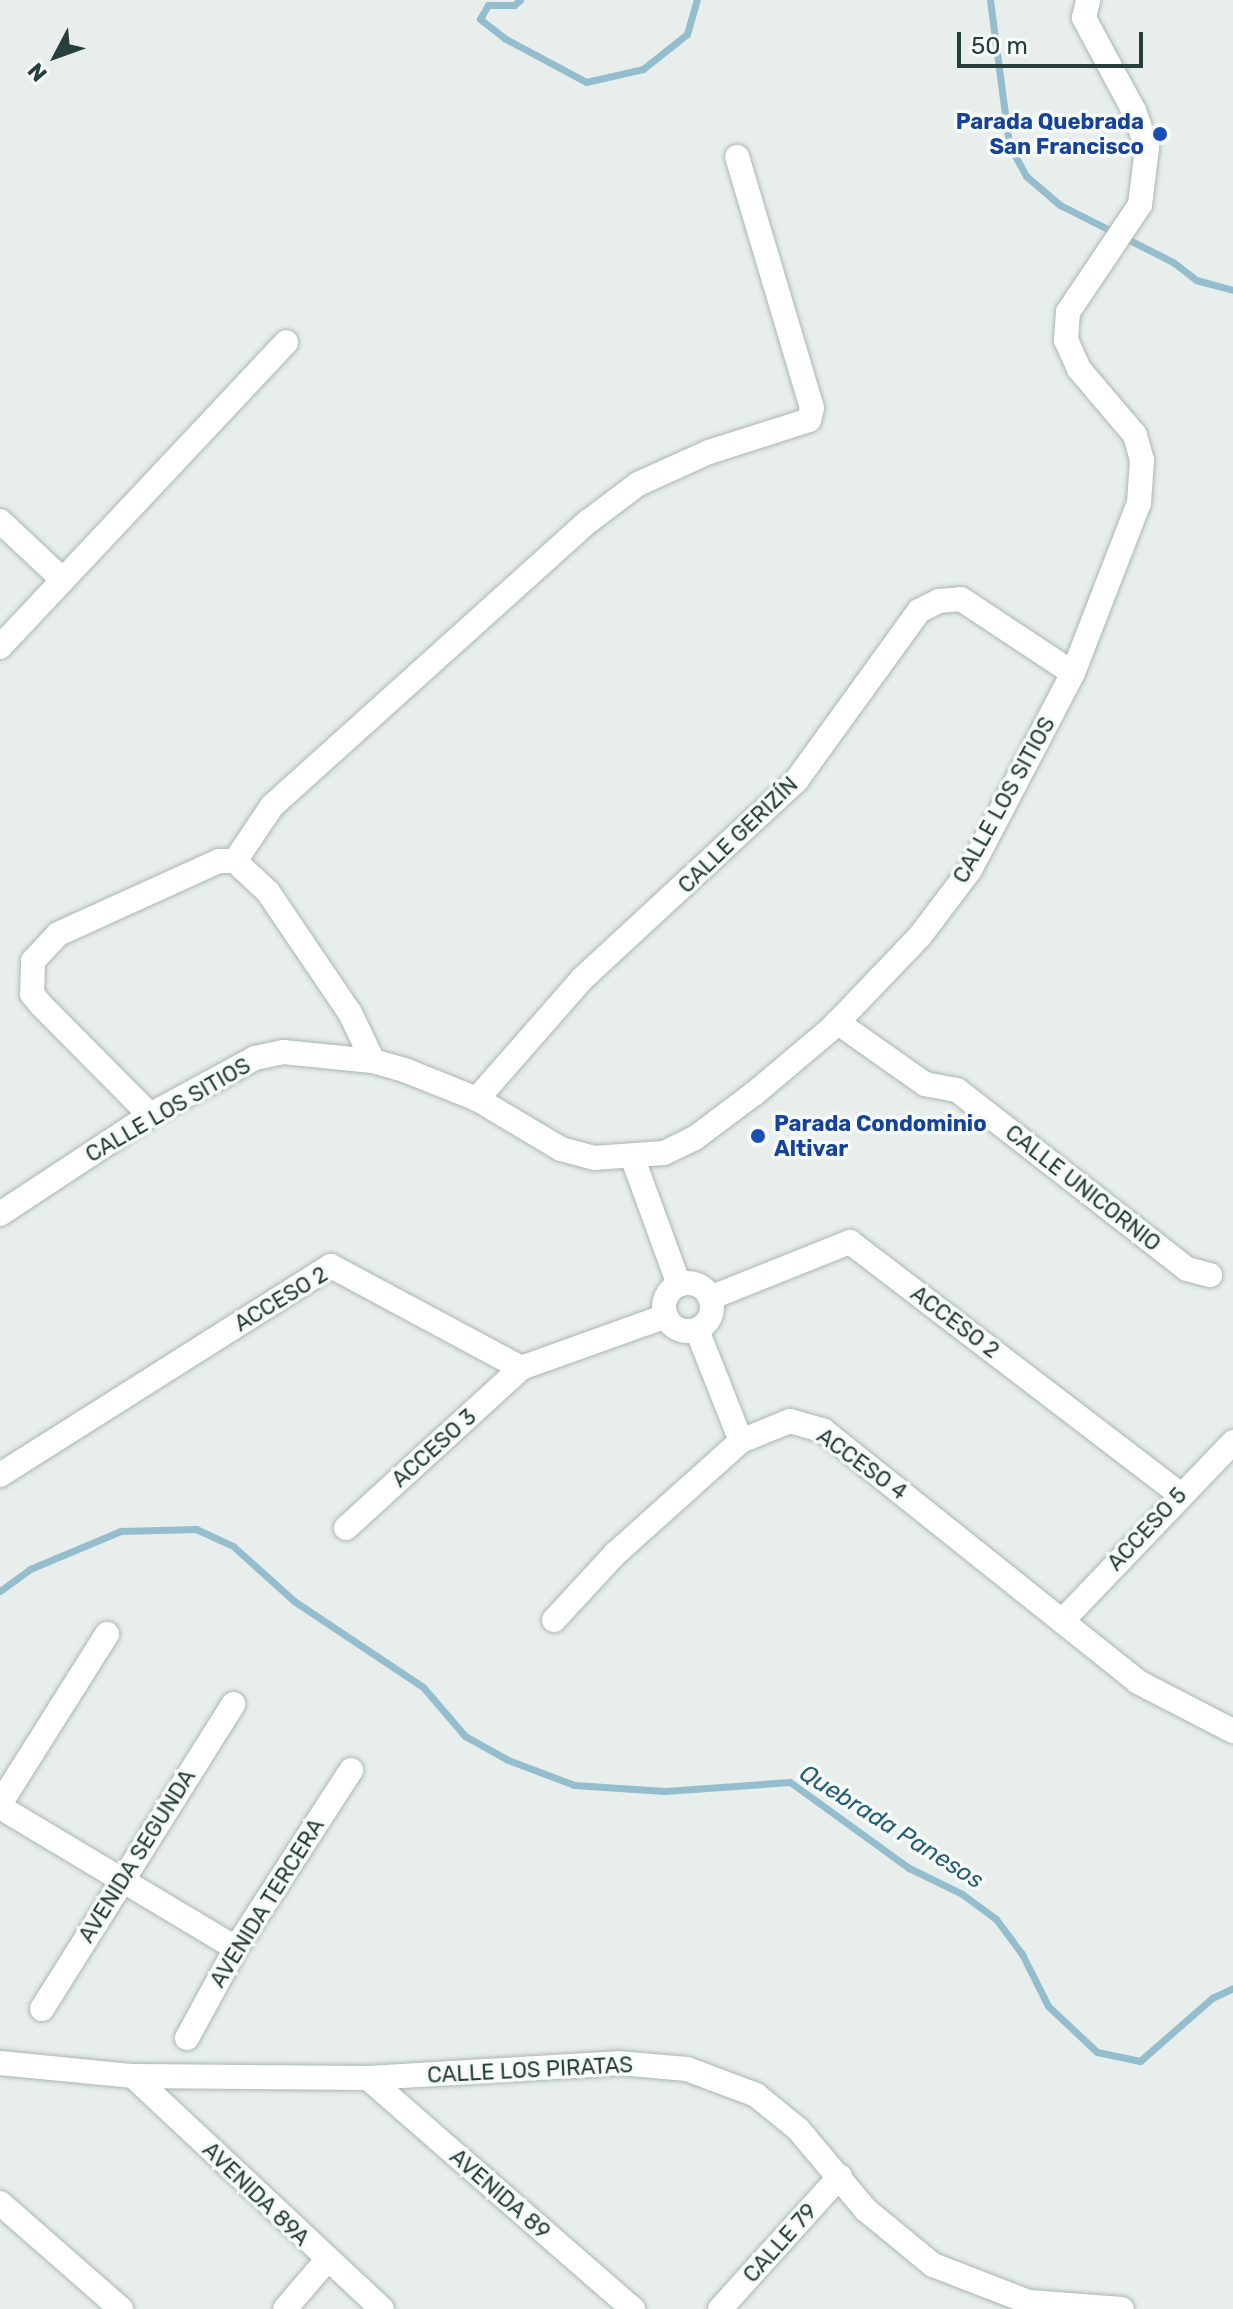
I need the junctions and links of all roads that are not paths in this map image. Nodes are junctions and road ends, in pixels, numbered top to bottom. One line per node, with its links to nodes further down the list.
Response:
1 (1088, 0): 7 (street, CALLE LOS SITIOS)
2 (737, 157): 8 (street)
3 (286, 342): 5 (street)
4 (0, 521): 5 (street)
5 (61, 578): 6 (street)
6 (0, 647)
7 (1073, 673): 9 (street, CALLE LOS SITIOS); 11 (street, CALLE GERIZÍN)
8 (235, 861): 10 (street); 12 (street)
9 (837, 1022): 13 (street, CALLE LOS SITIOS); 15 (street, CALLE UNICORNIO)
10 (373, 1061): 11 (street, CALLE LOS SITIOS); 12 (street, CALLE LOS SITIOS)
11 (477, 1099): 13 (street, CALLE LOS SITIOS)
12 (150, 1115): 14 (street, CALLE LOS SITIOS)
13 (633, 1159): 16 (street)
14 (0, 1214)
15 (1210, 1275)
16 (679, 1285): 17 (street); 18 (street)
17 (710, 1298): 19 (street); 24 (street, ACCESO 2)
18 (666, 1316): 19 (street); 20 (street)
19 (697, 1330): 21 (street)
20 (521, 1368): 23 (street, ACCESO 2); 25 (street, ACCESO 3)
21 (741, 1441): 26 (street, ACCESO 4); 27 (street, ACCESO 4)
22 (1233, 1442): 24 (street, ACCESO 5)
23 (0, 1475)
24 (1180, 1494): 26 (street, ACCESO 5)
25 (346, 1528)
26 (1064, 1619): 30 (street, ACCESO 4)
27 (554, 1620)
28 (107, 1634): 32 (street)
29 (233, 1704): 33 (street, AVENIDA SEGUNDA)
30 (1233, 1731)
31 (351, 1770): 34 (street, AVENIDA TERCERA)
32 (0, 1806): 33 (street)
33 (121, 1876): 34 (street); 35 (street, AVENIDA SEGUNDA)
34 (236, 1948): 36 (street, AVENIDA TERCERA)
35 (42, 2009)
36 (187, 2038)
37 (0, 2063): 38 (street, CALLE LOS PIRATAS)
38 (133, 2076): 39 (street, CALLE LOS PIRATAS); 42 (street, AVENIDA 89A)
39 (368, 2078): 40 (street, CALLE LOS PIRATAS); 46 (street, AVENIDA 89)
40 (840, 2176): 47 (street, CALLE 79); 48 (street, CALLE LOS PIRATAS)
41 (0, 2203): 43 (street)
42 (326, 2261): 44 (street); 45 (street, AVENIDA 89A)
43 (121, 2309)
44 (285, 2309)
45 (382, 2309)
46 (633, 2309)
47 (720, 2309)
48 (1122, 2309)

